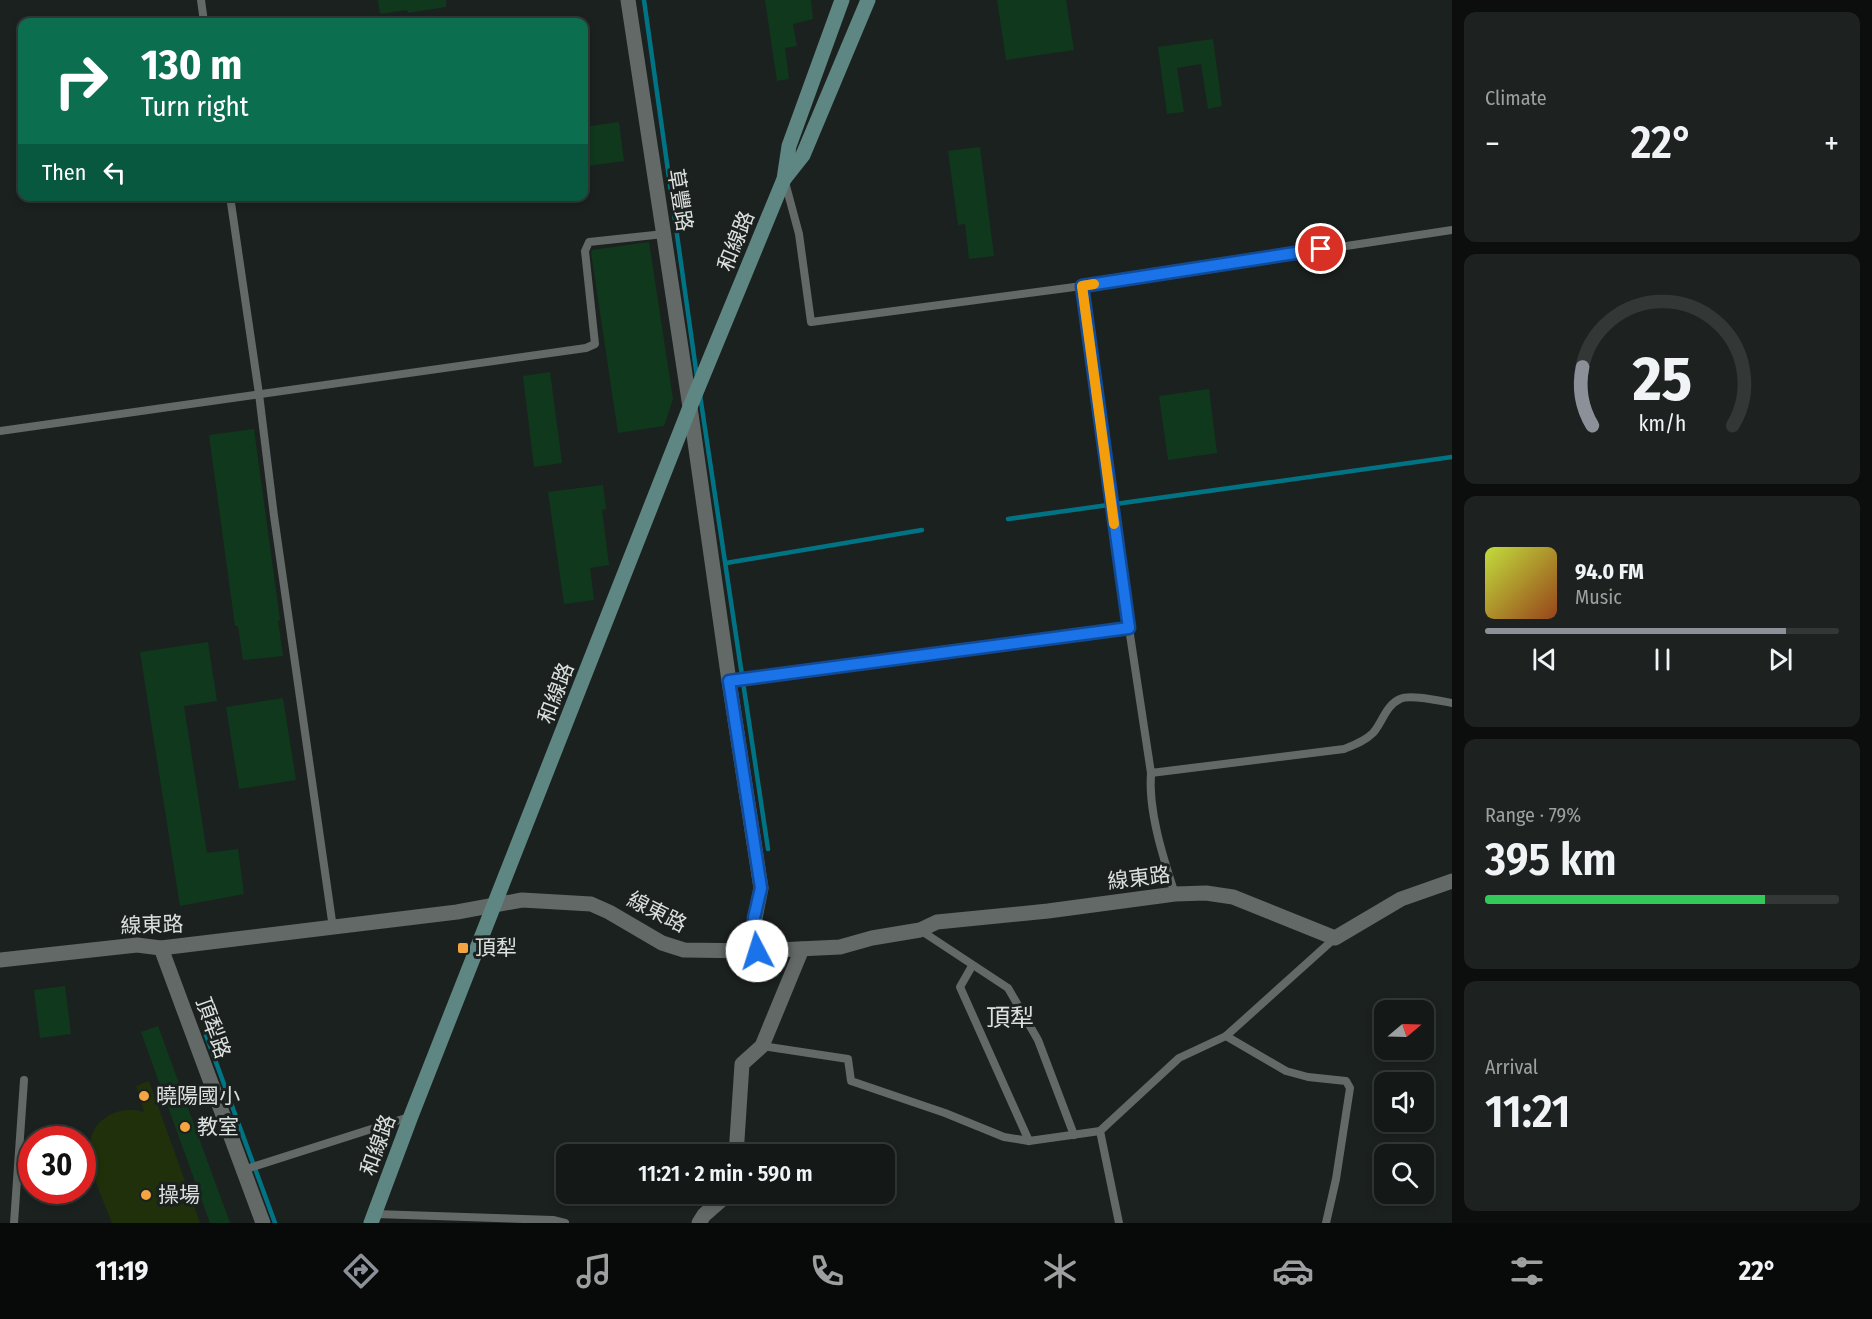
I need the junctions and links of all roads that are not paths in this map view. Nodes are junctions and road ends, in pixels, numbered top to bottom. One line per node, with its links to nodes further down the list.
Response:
1 (201, 0): 5 (lane)
2 (628, 0): 9 (street, 草豐路)
3 (842, 0): 6 (main road, 和線路)
4 (868, 0): 6 (main road, 和線路)
5 (203, 18)
6 (784, 180): 10 (lane); 12 (main road, 和線路)
7 (231, 201): 11 (lane)
8 (1452, 230): 10 (lane)
9 (664, 234): 11 (lane); 12 (street, 草豐路)
10 (1082, 286): 14 (lane)
11 (259, 394): 13 (lane); 21 (lane)
12 (690, 407): 15 (street, 草豐路); 20 (main road, 和線路)
13 (0, 431)
14 (1129, 628): 15 (lane); 17 (lane)
15 (729, 681): 26 (street, 草豐路)
16 (1452, 703): 17 (lane)
17 (1151, 773): 19 (lane)
18 (1452, 881): 23 (street)
19 (1174, 894): 22 (street, 線東路); 23 (street, 線東路)
20 (495, 904): 21 (street, 線東路); 26 (street, 線東路); 32 (main road, 和線路)
21 (333, 928): 24 (street, 線東路)
22 (920, 930): 25 (street, 線東路); 28 (lane)
23 (1335, 938): 29 (lane)
24 (161, 948): 27 (street, 線東路); 37 (street, 頂犁路)
25 (802, 949): 26 (street, 線東路); 30 (street)
26 (757, 951)
27 (0, 960)
28 (972, 966): 34 (lane); 35 (lane)
29 (1226, 1036): 33 (lane); 45 (lane)
30 (762, 1046): 35 (lane); 36 (street)
31 (24, 1080): 40 (lane)
32 (411, 1116): 37 (lane); 39 (main road, 和線路)
33 (1100, 1131): 34 (lane); 44 (lane)
34 (1074, 1135): 35 (lane)
35 (1029, 1141)
36 (737, 1144)
37 (243, 1170): 41 (street, 頂犁路)
38 (717, 1204): 43 (street)
39 (373, 1218): 42 (lane)
40 (14, 1223)
41 (263, 1223)
42 (565, 1223)
43 (699, 1223)
44 (1119, 1223)
45 (1326, 1223)

